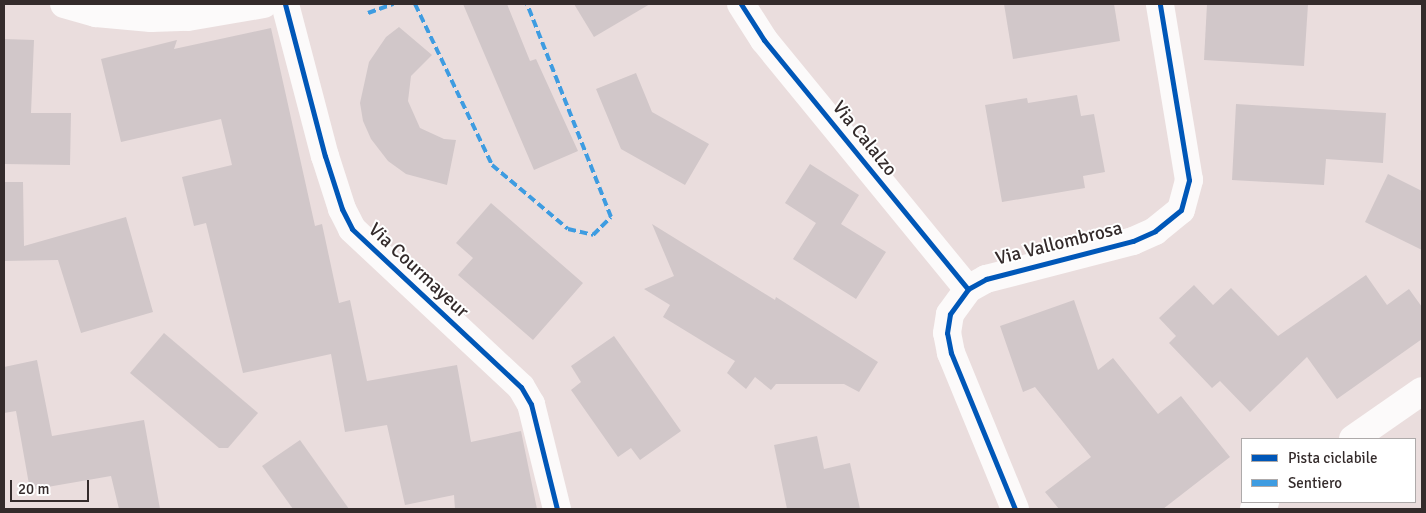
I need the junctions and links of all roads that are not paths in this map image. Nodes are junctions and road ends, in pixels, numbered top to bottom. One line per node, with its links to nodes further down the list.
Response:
1 (64, 4): 2 (street)
2 (264, 4)
3 (285, 4): 9 (street, Via Courmayeur)
4 (741, 4): 6 (street, Via Calalzo)
5 (1160, 4): 6 (street, Via Vallombrosa)
6 (968, 289): 10 (street, Via Vallombrosa)
7 (1422, 391): 8 (street)
8 (1354, 438)
9 (557, 509)
10 (1015, 509)

